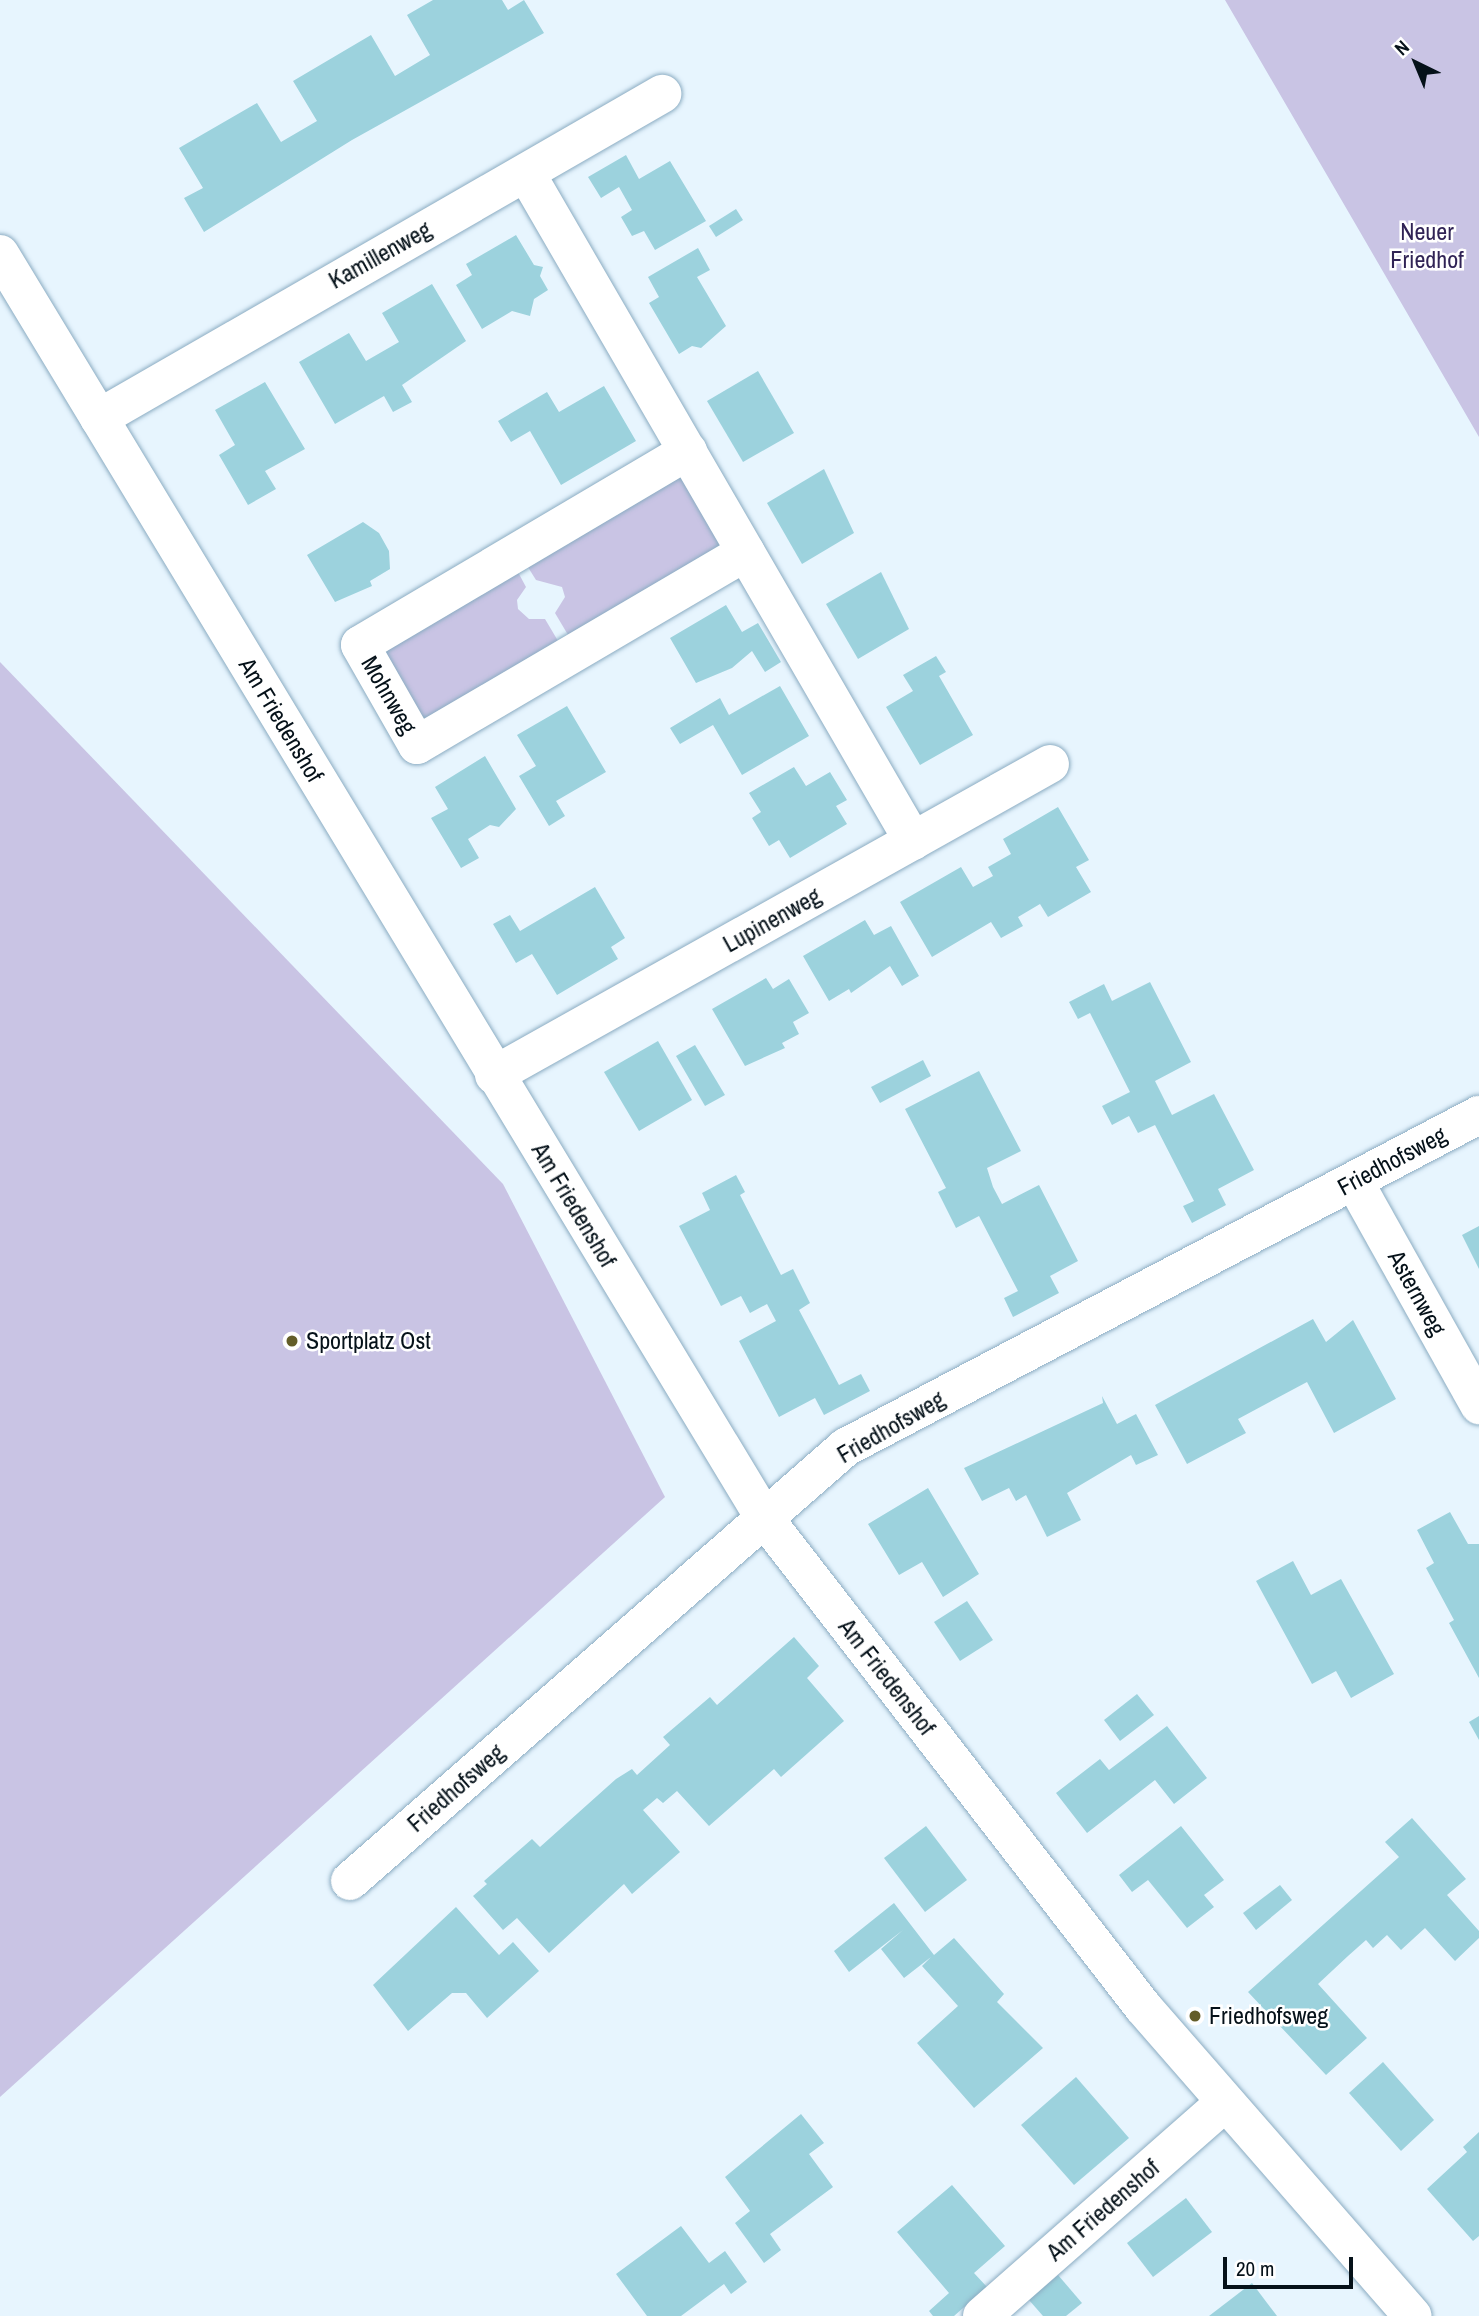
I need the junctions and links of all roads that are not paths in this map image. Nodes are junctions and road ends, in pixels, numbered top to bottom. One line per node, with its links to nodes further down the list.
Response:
1 (663, 94): 2 (street, Kamillenweg)
2 (526, 173): 4 (street, Kamillenweg); 5 (street)
3 (0, 254): 4 (street, Am Friedenshof)
4 (99, 418): 9 (street, Am Friedenshof)
5 (688, 451): 6 (street); 6 (street, Mohnweg)
6 (746, 552): 8 (street)
7 (1050, 764): 8 (street, Lupinenweg)
8 (913, 841): 9 (street, Lupinenweg)
9 (494, 1074): 13 (street, Am Friedenshof)
10 (1479, 1115): 11 (street, Friedhofsweg)
11 (1354, 1181): 12 (street, Asternweg); 13 (street, Friedhofsweg)
12 (1479, 1405)
13 (765, 1519): 14 (street, Friedhofsweg); 15 (street, Am Friedenshof)
14 (351, 1881)
15 (1223, 2104): 16 (street, Am Friedenshof); 17 (street, Am Friedenshof)
16 (982, 2316)
17 (1413, 2316)

